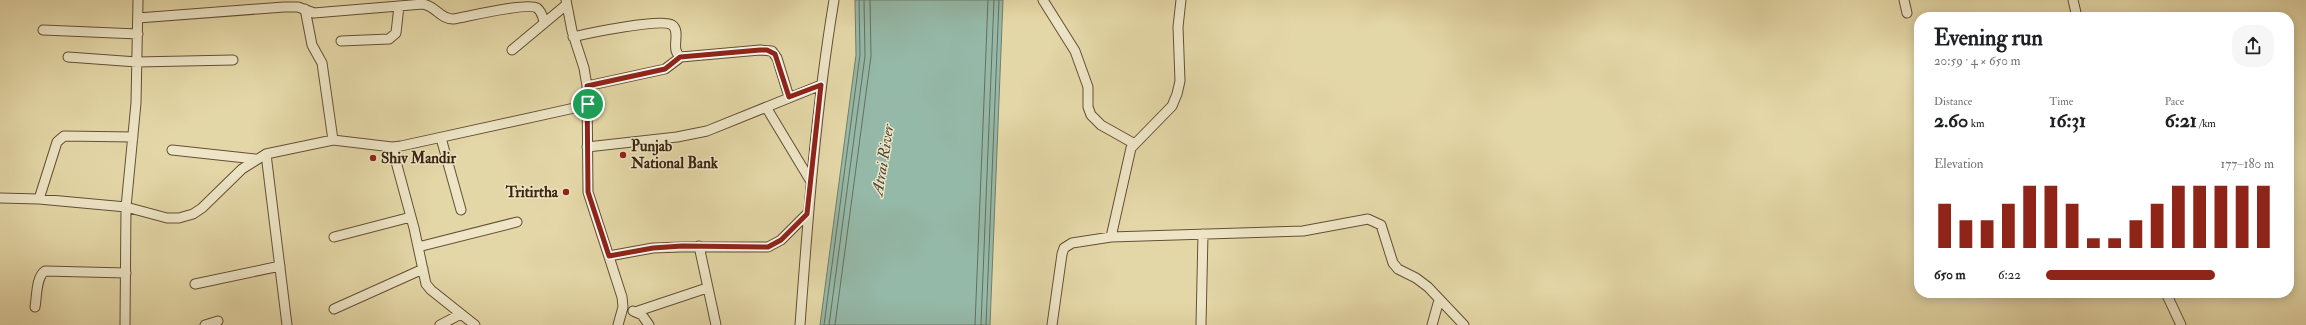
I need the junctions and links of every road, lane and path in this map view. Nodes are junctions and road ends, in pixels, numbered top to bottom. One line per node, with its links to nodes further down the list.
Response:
1 (138, 0): 14 (street)
2 (834, 0): 25 (street)
3 (1043, 0): 33 (street)
4 (1181, 0): 33 (street)
5 (1904, 0): 13 (street)
6 (2073, 0): 12 (street)
7 (416, 2): 10 (street); 15 (street)
8 (566, 2): 15 (street); 18 (street)
9 (370, 5): 10 (street); 11 (street)
10 (399, 6): 19 (street)
11 (305, 9): 14 (street); 32 (street)
12 (2076, 12)
13 (1908, 13)
14 (138, 18): 17 (street)
15 (544, 22): 20 (street)
16 (43, 30): 17 (street)
17 (138, 34): 24 (street)
18 (573, 37): 22 (street); 26 (street)
19 (341, 40)
20 (512, 50)
21 (68, 57): 24 (street)
22 (680, 57): 26 (street); 27 (street)
23 (232, 60): 24 (street)
24 (137, 62): 30 (street)
25 (821, 85): 27 (street); 39 (street)
26 (587, 86): 28 (street)
27 (789, 97): 29 (street)
28 (588, 104): 31 (street); 35 (street)
29 (766, 107): 35 (street); 39 (street)
30 (133, 137): 41 (street); 42 (street)
31 (441, 138): 34 (street); 43 (street)
32 (333, 140): 34 (street); 37 (street)
33 (1133, 143): 49 (street)
34 (392, 148): 45 (street)
35 (586, 148): 52 (street)
36 (172, 150): 38 (street)
37 (266, 154): 38 (street); 53 (street)
38 (255, 159): 42 (street)
39 (810, 180): 44 (street)
40 (0, 198): 41 (street)
41 (39, 199): 42 (street)
42 (126, 207): 55 (street)
43 (461, 210)
44 (807, 214): 50 (street); 74 (street)
45 (411, 217): 48 (street); 51 (street)
46 (517, 222): 51 (street)
47 (1204, 234): 49 (street); 59 (street); 76 (street)
48 (334, 237)
49 (1110, 237): 75 (street)
50 (699, 246): 52 (street); 57 (street)
51 (418, 247): 54 (street)
52 (609, 256): 61 (street)
53 (280, 266): 56 (street); 68 (street)
54 (423, 270): 62 (street); 64 (street)
55 (126, 273): 60 (street); 66 (street)
56 (195, 284)
57 (707, 288): 63 (street); 73 (street)
58 (2168, 298): 79 (street)
59 (1439, 300): 77 (street); 78 (street)
60 (35, 307)
61 (623, 307): 63 (street); 71 (street)
62 (334, 309)
63 (635, 312): 72 (street)
64 (460, 314): 69 (street); 70 (street)
65 (218, 321): 67 (street)
66 (125, 325)
67 (205, 325)
68 (287, 325)
69 (440, 325)
70 (475, 325)
71 (618, 325)
72 (649, 325)
73 (716, 325)
74 (799, 325)
75 (1052, 325)
76 (1201, 325)
77 (1432, 325)
78 (1464, 325)
79 (2181, 325)

